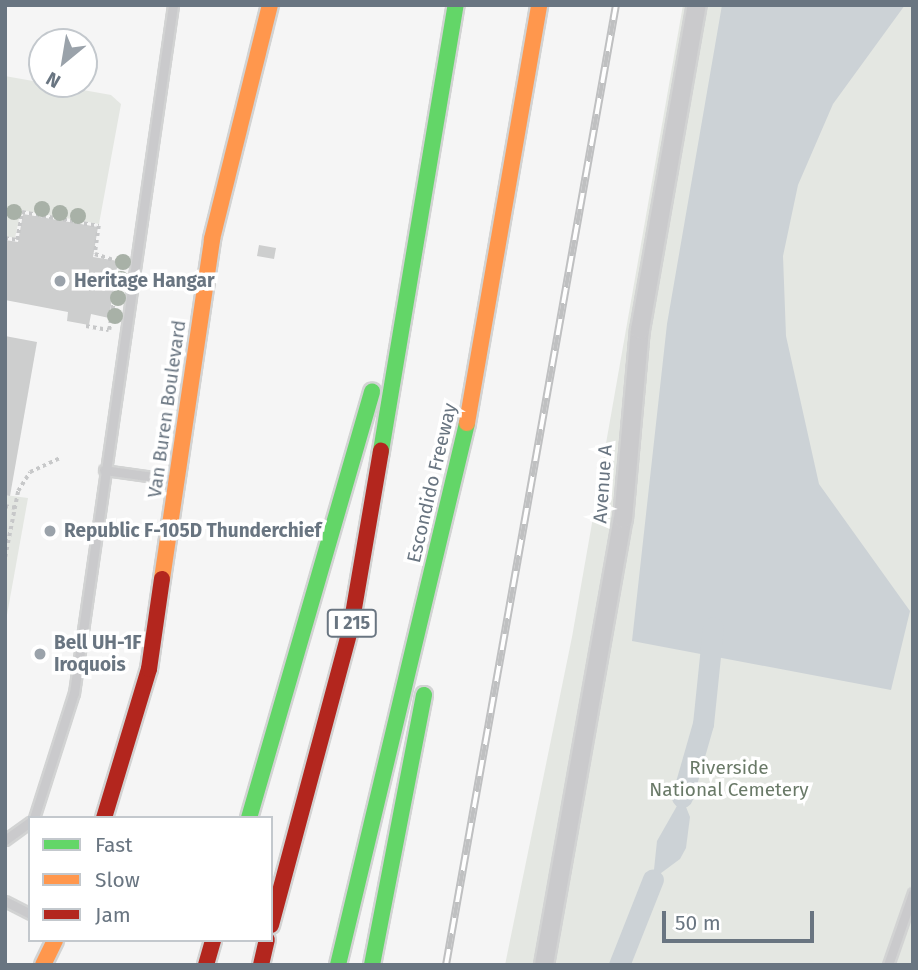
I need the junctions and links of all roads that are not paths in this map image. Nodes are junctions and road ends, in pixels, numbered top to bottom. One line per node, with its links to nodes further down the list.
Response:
1 (173, 5): 8 (lane)
2 (456, 5): 6 (main road, I 215)
3 (539, 5): 7 (main road, Escondido Freeway)
4 (696, 5): 29 (street, Avenue A)
5 (264, 6): 9 (main road, Van Buren Boulevard)
6 (401, 314): 14 (main road); 20 (main road, I 215)
7 (474, 395): 10 (main road); 27 (main road, Escondido Freeway)
8 (104, 470): 9 (lane); 12 (lane)
9 (177, 480): 13 (main road, Van Buren Boulevard)
10 (431, 654)
11 (426, 681): 28 (main road)
12 (35, 816)
13 (105, 816)
14 (250, 816)
15 (28, 823): 16 (lane)
16 (5, 840)
17 (913, 893): 30 (lane)
18 (5, 901): 19 (lane)
19 (28, 913)
20 (273, 918)
21 (54, 942): 24 (main road)
22 (212, 942): 25 (main road)
23 (267, 942): 26 (main road)
24 (43, 965)
25 (206, 965)
26 (261, 965)
27 (338, 965)
28 (372, 965)
29 (544, 965)
30 (888, 965)

